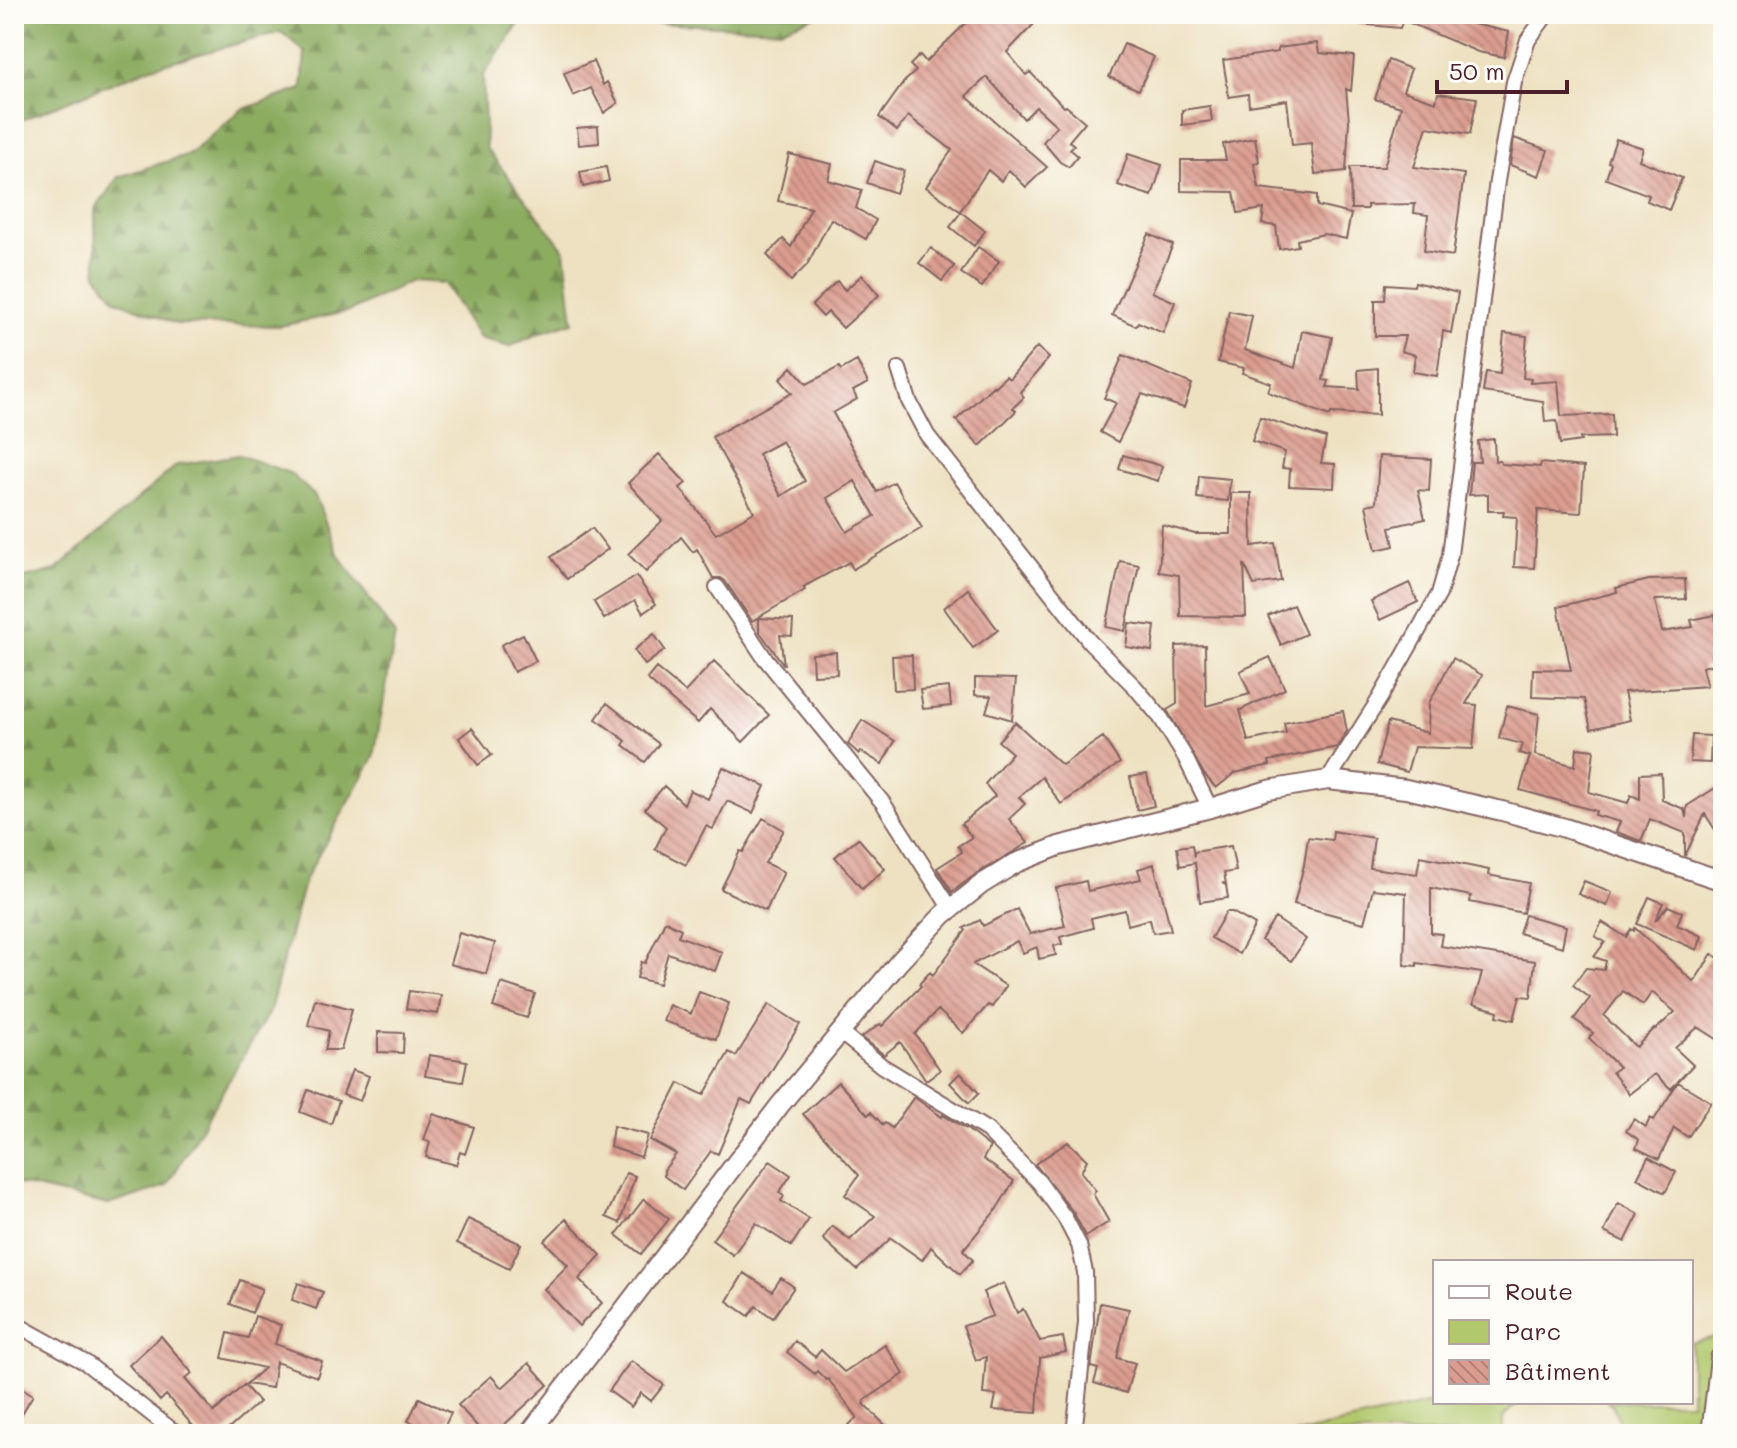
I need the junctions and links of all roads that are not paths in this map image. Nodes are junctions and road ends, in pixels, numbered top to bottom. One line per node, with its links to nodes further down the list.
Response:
1 (1547, 14): 4 (street)
2 (899, 369): 5 (street)
3 (717, 587): 7 (street)
4 (1328, 780): 5 (street); 6 (street)
5 (1210, 808): 7 (street)
6 (1723, 881)
7 (951, 909): 8 (street)
8 (840, 1032): 12 (street); 13 (street)
9 (14, 1323): 11 (street)
10 (1723, 1359): 14 (highway)
11 (177, 1434)
12 (529, 1434)
13 (1074, 1434)
14 (1714, 1434)

